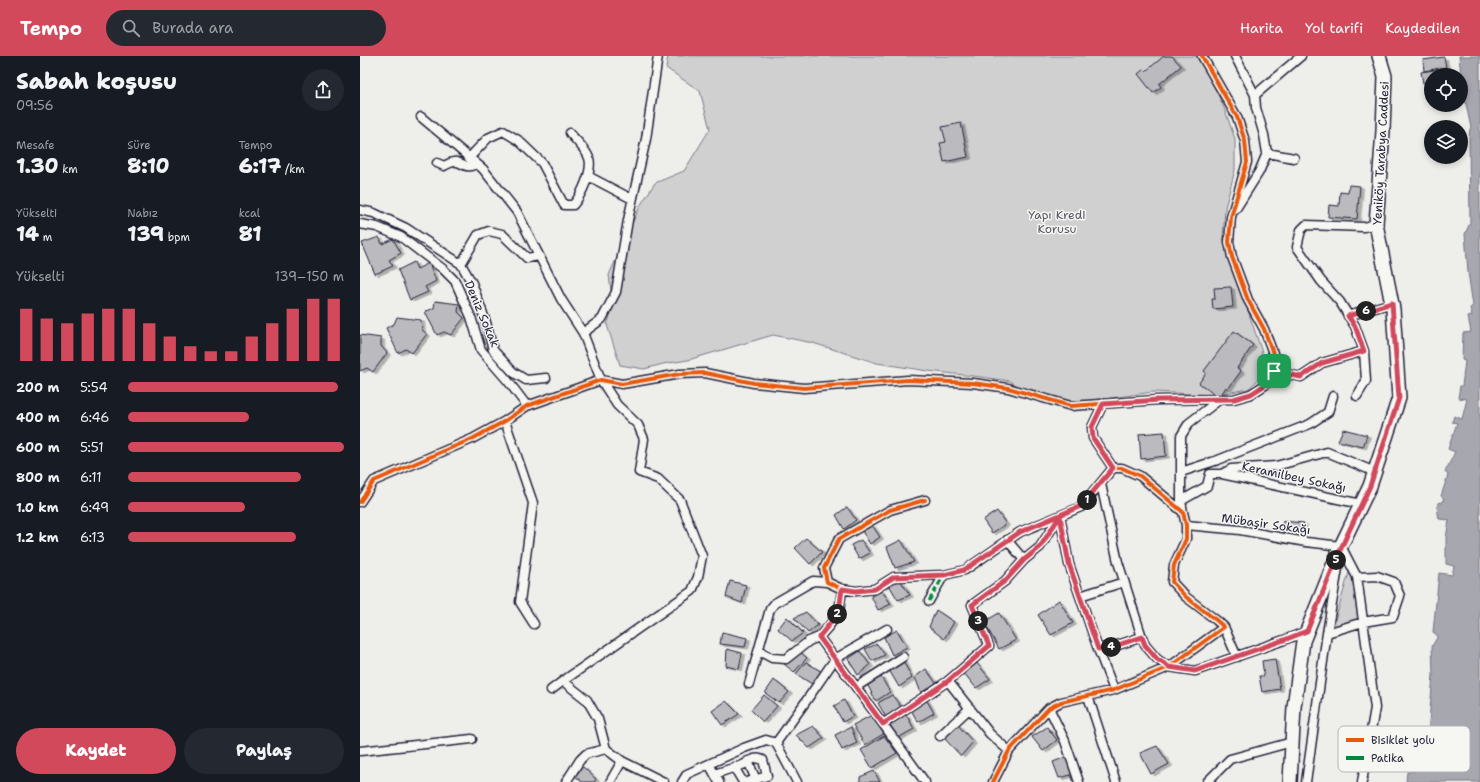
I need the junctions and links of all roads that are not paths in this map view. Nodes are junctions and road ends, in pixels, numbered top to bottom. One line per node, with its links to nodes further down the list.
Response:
1 (658, 56): 15 (street)
2 (1202, 56): 17 (street)
3 (1235, 56): 6 (street)
4 (1301, 56): 6 (street)
5 (1379, 56): 19 (main road, Yeniköy Tarabya Caddesi)
6 (1255, 95): 9 (street)
7 (421, 117): 10 (street)
8 (570, 133): 14 (street)
9 (1267, 153): 11 (street); 17 (street)
10 (469, 158): 13 (street); 14 (street)
11 (1294, 158)
12 (437, 163): 13 (street)
13 (476, 164): 20 (street)
14 (588, 176): 15 (street)
15 (632, 199): 24 (street)
16 (360, 210): 21 (street)
17 (1230, 217): 26 (street)
18 (360, 224): 33 (street, Deniz Sokak)
19 (1376, 224): 22 (main road, Yeniköy Tarabya Caddesi); 23 (street)
20 (540, 256): 21 (street); 24 (street)
21 (461, 264): 27 (street)
22 (1392, 303): 23 (street); 38 (main road, Yeniköy Tarabya Caddesi)
23 (1348, 316): 25 (street)
24 (583, 334): 28 (street)
25 (1364, 351): 26 (street); 30 (street)
26 (1274, 371): 31 (street)
27 (546, 378)
28 (600, 380): 32 (street); 33 (street); 73 (street)
29 (1333, 396): 35 (street)
30 (1357, 396)
31 (1219, 400): 32 (street); 37 (street)
32 (1103, 404): 36 (street)
33 (527, 406): 34 (street)
34 (505, 421): 44 (street); 60 (street)
35 (1200, 466): 37 (street); 39 (street)
36 (1113, 468): 41 (street); 46 (street)
37 (1181, 472): 43 (street)
38 (1375, 472): 40 (street); 45 (main road, Yeniköy Tarabya Caddesi)
39 (1210, 474): 40 (street); 43 (street)
40 (1222, 474): 45 (street, Keramilbey Sokağı)
41 (1101, 484): 47 (street); 55 (street)
42 (925, 500): 54 (street)
43 (1181, 501): 46 (street)
44 (360, 502)
45 (1361, 504): 50 (main road, Yeniköy Tarabya Caddesi)
46 (1183, 512): 48 (street)
47 (1060, 516): 49 (street); 51 (street); 57 (street)
48 (1186, 525): 50 (street, Mübaşir Sokağı); 61 (street)
49 (1007, 540): 51 (street); 52 (street)
50 (1342, 546): 53 (street); 63 (main road, Yeniköy Tarabya Caddesi); 64 (street)
51 (1024, 560): 74 (street)
52 (944, 575): 56 (street); 58 (street)
53 (1357, 577): 59 (street); 59 (street)
54 (827, 582): 56 (street); 68 (street)
55 (1124, 582): 57 (street); 66 (street)
56 (842, 589): 65 (street)
57 (1080, 596): 67 (street)
58 (930, 601)
59 (1363, 622): 64 (street); 83 (street)
60 (534, 624)
61 (1224, 627): 70 (street); 72 (street)
62 (887, 629): 71 (street)
63 (1307, 631): 70 (street); 86 (main road, Yeniköy Tarabya Caddesi)
64 (1327, 633): 113 (street)
65 (819, 637): 68 (street); 71 (street)
66 (1142, 637): 67 (street); 72 (street)
67 (1098, 649): 78 (street)
68 (759, 651): 75 (street)
69 (903, 657): 76 (street)
70 (1237, 657): 72 (street)
71 (835, 658): 76 (street); 87 (street)
72 (1169, 667): 78 (street)
73 (563, 681): 77 (street); 89 (street)
74 (948, 681): 80 (street); 82 (street)
75 (749, 684)
76 (856, 687): 82 (street)
77 (551, 690)
78 (1114, 690): 79 (street)
79 (1088, 696): 81 (street); 110 (street)
80 (970, 708): 84 (street); 90 (street)
81 (1049, 708): 90 (street); 109 (street)
82 (883, 724): 107 (street)
83 (1372, 726)
84 (940, 736)
85 (472, 739): 91 (street)
86 (1292, 742): 111 (street); 112 (main road, Yeniköy Tarabya Caddesi)
87 (776, 743): 88 (street); 106 (street)
88 (756, 744): 92 (street); 95 (street)
89 (606, 749): 93 (street); 100 (street)
90 (1009, 751): 108 (street)
91 (360, 752)
92 (763, 760): 94 (street); 99 (street)
93 (622, 761): 101 (street); 102 (street)
94 (748, 761): 96 (street); 99 (street)
95 (709, 764): 98 (street); 103 (street)
96 (734, 767): 98 (street); 104 (street)
97 (1364, 772): 114 (street)
98 (717, 778)
99 (756, 780): 105 (street)
100 (566, 782)
101 (610, 782)
102 (664, 782)
103 (682, 782)
104 (743, 782)
105 (747, 782)
106 (797, 782)
107 (925, 782)
108 (992, 782)
109 (1080, 782)
110 (1116, 782)
111 (1207, 782)
112 (1290, 782)
113 (1306, 782)
114 (1362, 782)

